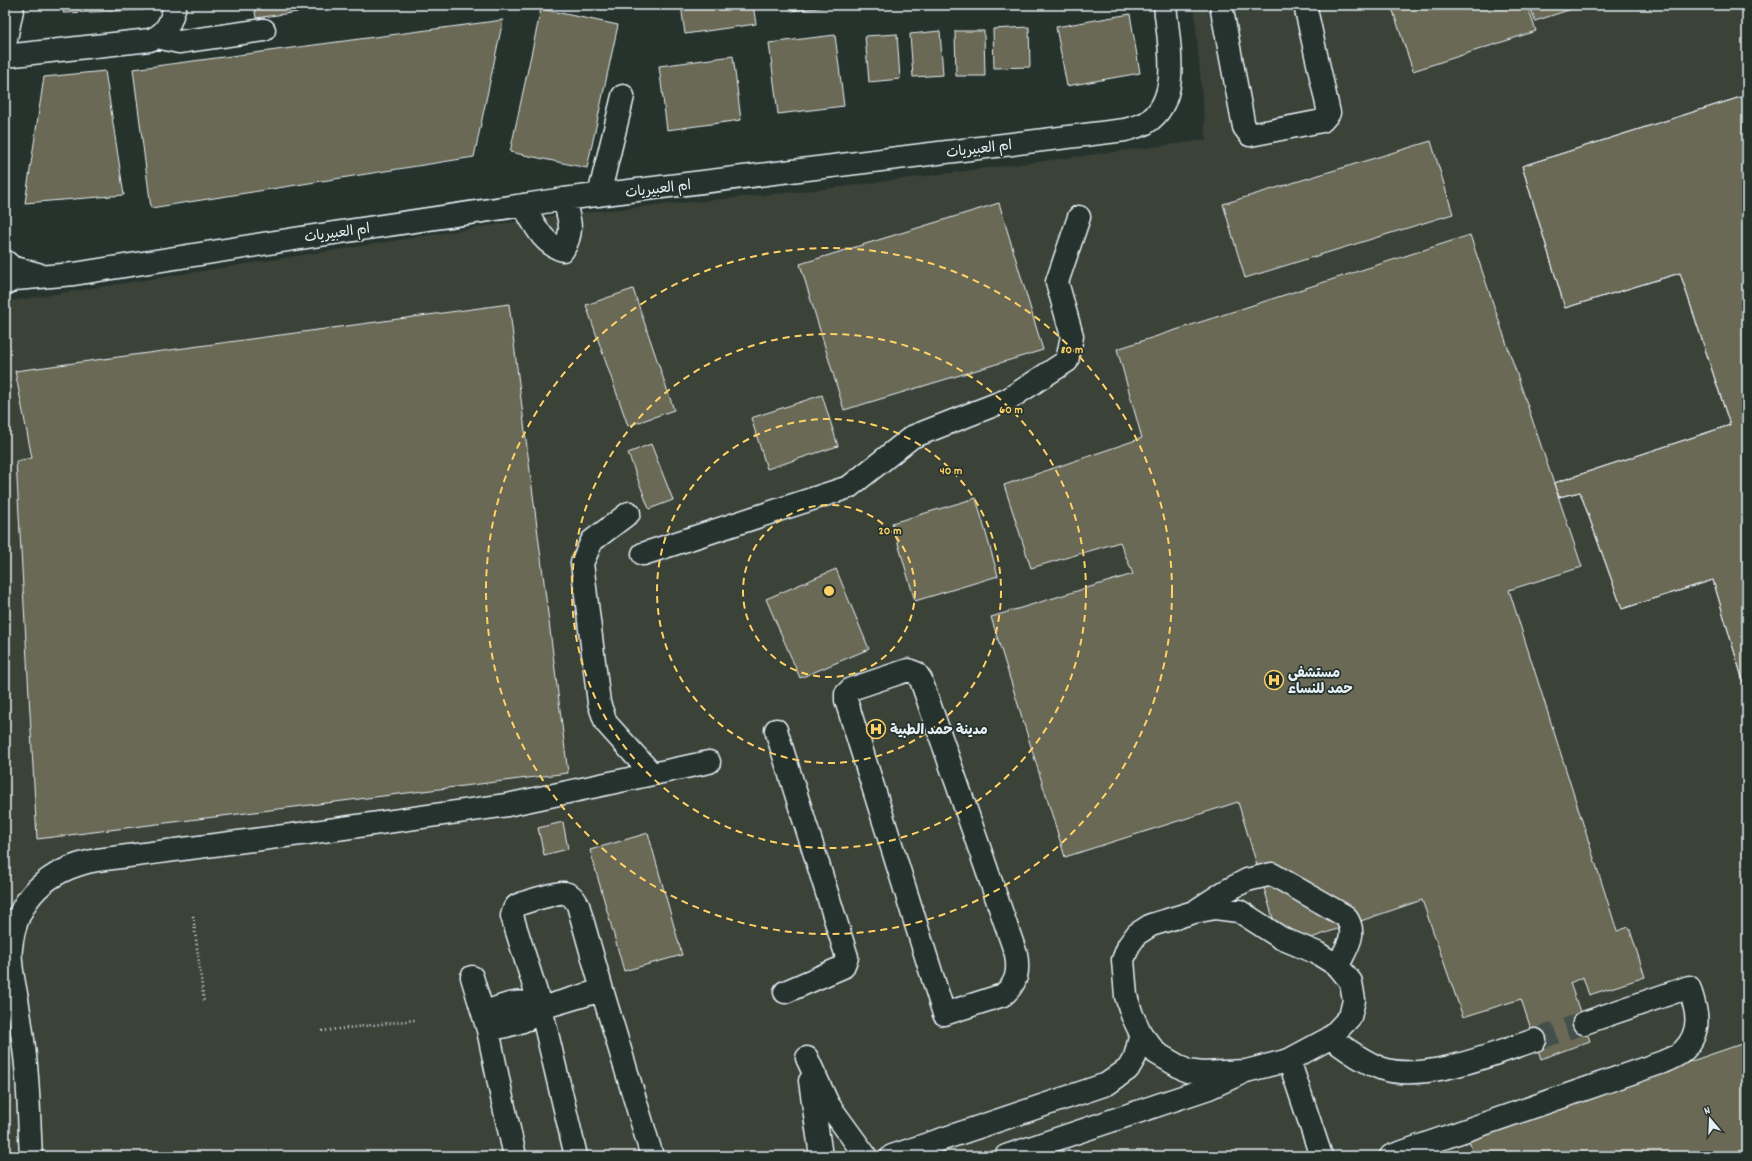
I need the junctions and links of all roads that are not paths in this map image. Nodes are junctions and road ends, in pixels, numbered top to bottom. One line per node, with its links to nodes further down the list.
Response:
1 (13, 5): 8 (street)
2 (175, 5): 7 (street)
3 (1166, 5): 11 (street, ام العبيريات)
4 (1221, 5): 5 (street)
5 (1305, 5)
6 (264, 30): 7 (street)
7 (157, 37): 9 (street)
8 (5, 44)
9 (5, 56)
10 (622, 96): 11 (street)
11 (599, 195): 12 (street, ام العبيريات)
12 (564, 199): 13 (street, ام العبيريات); 13 (street)
13 (523, 205): 16 (street, ام العبيريات)
14 (1080, 217): 19 (street)
15 (5, 261): 16 (street, ام العبيريات)
16 (45, 276): 17 (street, ام العبيريات)
17 (5, 284)
18 (629, 513): 22 (street)
19 (643, 554)
20 (776, 730): 27 (street)
21 (709, 762): 22 (street)
22 (652, 774): 37 (street)
23 (1194, 912): 24 (street); 24 (street); 32 (street)
24 (1338, 966): 33 (street)
25 (472, 977): 30 (street)
26 (602, 990): 28 (street); 28 (street); 40 (street)
27 (785, 992)
28 (541, 1008): 30 (street); 39 (street)
29 (944, 1014): 29 (street)
30 (486, 1021): 38 (street)
31 (1584, 1023): 46 (street)
32 (1141, 1034): 36 (street); 43 (street)
33 (1330, 1038): 34 (street); 35 (street)
34 (1535, 1040)
35 (1289, 1060): 36 (street); 45 (street)
36 (1246, 1071): 44 (street)
37 (31, 1156)
38 (516, 1156)
39 (576, 1156)
40 (652, 1156)
41 (820, 1156): 42 (street)
42 (861, 1156)
43 (892, 1156)
44 (1006, 1156)
45 (1321, 1156)
46 (1390, 1156)

